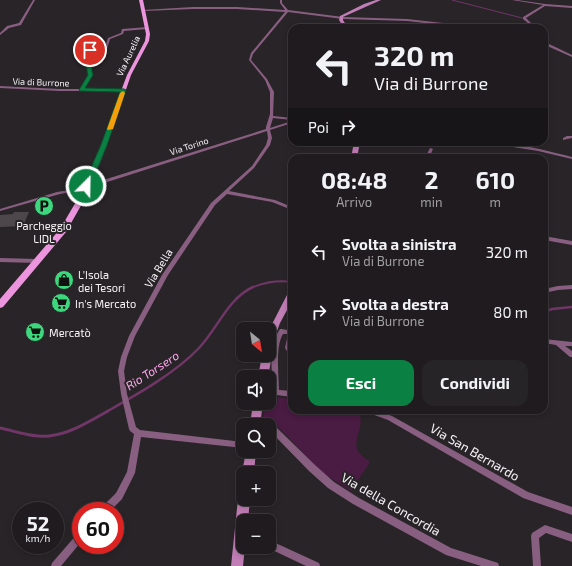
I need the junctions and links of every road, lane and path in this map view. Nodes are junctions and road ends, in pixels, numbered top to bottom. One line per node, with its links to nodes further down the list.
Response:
1 (141, 0): 8 (main road, Via Aurelia)
2 (281, 0): 9 (street)
3 (379, 0): 10 (main road)
4 (513, 0): 6 (street)
5 (33, 1): 15 (street)
6 (545, 5): 7 (street); 13 (street)
7 (572, 7)
8 (144, 10): 9 (street); 14 (main road, Via Aurelia)
9 (287, 11): 10 (street); 21 (street, Via Bella)
10 (341, 17): 11 (main road); 12 (street)
11 (344, 24)
12 (443, 24)
13 (531, 24)
14 (147, 28): 19 (street, Via di Burrone); 20 (main road, Via Aurelia)
15 (0, 34)
16 (548, 45): 17 (street)
17 (572, 56)
18 (0, 87): 19 (street, Via di Burrone)
19 (82, 90): 20 (street, Via di Burrone)
20 (124, 90): 31 (main road, Via Aurelia)
21 (271, 117): 22 (street); 24 (street, Via Bella)
22 (288, 119)
23 (288, 122): 24 (street, Via Torino)
24 (268, 129): 31 (street, Via Torino); 33 (street, Via Bella)
25 (572, 137): 26 (street)
26 (564, 139)
27 (513, 146): 30 (street)
28 (431, 148): 29 (street)
29 (428, 154)
30 (572, 158)
31 (88, 187): 32 (main road); 34 (main road, Via Aurelia)
32 (76, 190): 34 (main road); 36 (street)
33 (226, 192): 35 (street); 56 (street, Via Bella)
34 (84, 194): 40 (main road, Via Aurelia)
35 (288, 207)
36 (0, 210)
37 (548, 239): 38 (street)
38 (572, 243)
39 (0, 260): 40 (street)
40 (37, 261): 44 (main road, Via Aurelia)
41 (572, 287): 42 (street)
42 (548, 290)
43 (288, 301): 45 (main road)
44 (0, 305)
45 (276, 324)
46 (288, 332): 51 (street)
47 (548, 341): 48 (street)
48 (557, 342): 49 (street); 50 (street)
49 (572, 344)
50 (572, 356)
51 (274, 370)
52 (276, 392): 53 (street)
53 (288, 394)
54 (379, 414): 59 (street, Via San Bernardo)
55 (276, 432): 67 (street, Via della Concordia)
56 (138, 433): 57 (street); 58 (street)
57 (236, 444)
58 (113, 502)
59 (572, 511)
60 (572, 538): 68 (street)
61 (72, 546): 64 (street)
62 (276, 547): 66 (street)
63 (238, 554): 65 (main road)
64 (55, 566)
65 (236, 566)
66 (316, 566)
67 (495, 566)
68 (536, 566)

